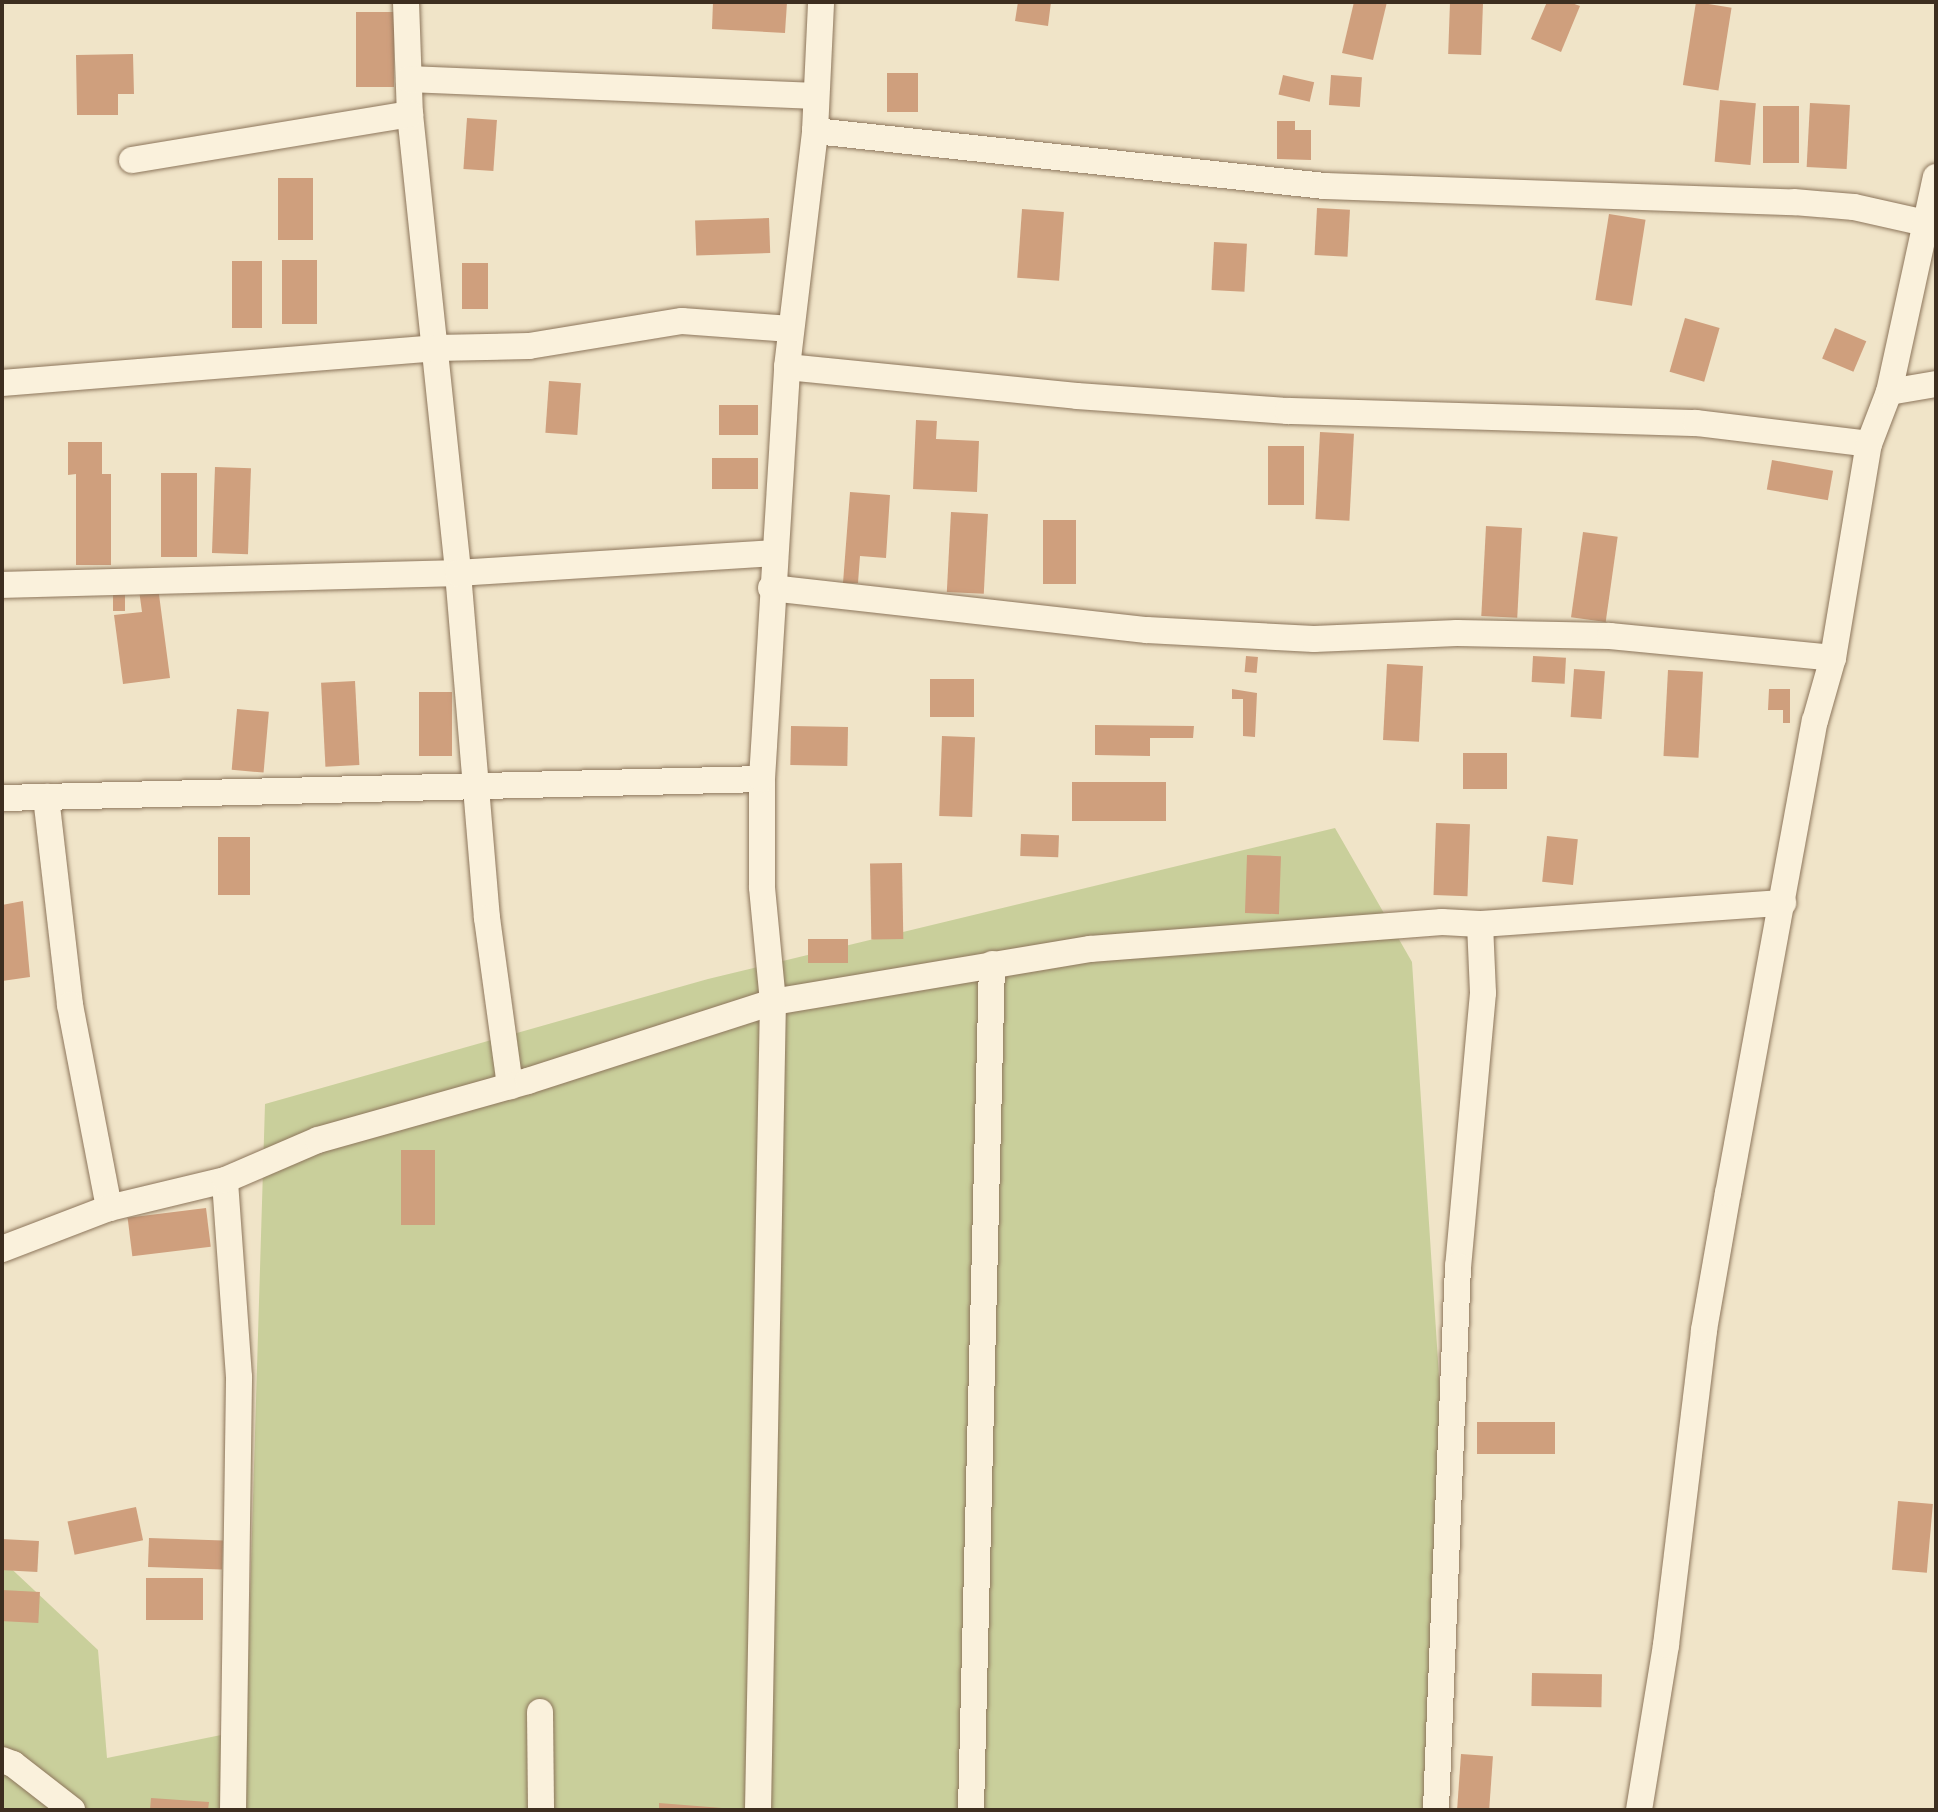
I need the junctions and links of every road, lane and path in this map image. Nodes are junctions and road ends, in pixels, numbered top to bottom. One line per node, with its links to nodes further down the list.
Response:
1 (406, 2): 3 (street)
2 (821, 2): 4 (street)
3 (409, 79): 4 (street); 5 (street)
4 (816, 96): 6 (street)
5 (410, 114): 7 (street); 11 (street)
6 (815, 131): 9 (street); 10 (street)
7 (132, 160)
8 (1936, 177): 9 (street)
9 (1925, 223): 15 (street)
10 (791, 329): 11 (street); 12 (street)
11 (435, 348): 13 (street); 18 (street)
12 (787, 367): 16 (street); 17 (street)
13 (2, 383)
14 (1936, 384): 15 (street)
15 (1889, 392): 16 (street)
16 (1869, 444): 21 (street)
17 (774, 553): 18 (street); 20 (street)
18 (458, 573): 19 (street); 23 (street)
19 (2, 585)
20 (771, 588): 21 (street); 22 (street)
21 (1833, 658): 26 (street)
22 (762, 779): 23 (street); 29 (street)
23 (475, 785): 24 (street); 30 (street)
24 (46, 797): 25 (street); 32 (street)
25 (2, 798)
26 (1783, 903): 27 (street); 42 (street)
27 (1480, 924): 28 (street); 41 (street)
28 (992, 964): 29 (street); 40 (street)
29 (773, 1002): 30 (street); 39 (street)
30 (510, 1086): 31 (street)
31 (225, 1180): 32 (street); 37 (street)
32 (109, 1208): 33 (street)
33 (2, 1249)
34 (540, 1712): 38 (street)
35 (2, 1760): 36 (street)
36 (72, 1810)
37 (233, 1810)
38 (541, 1810)
39 (758, 1810)
40 (971, 1810)
41 (1436, 1810)
42 (1639, 1810)

